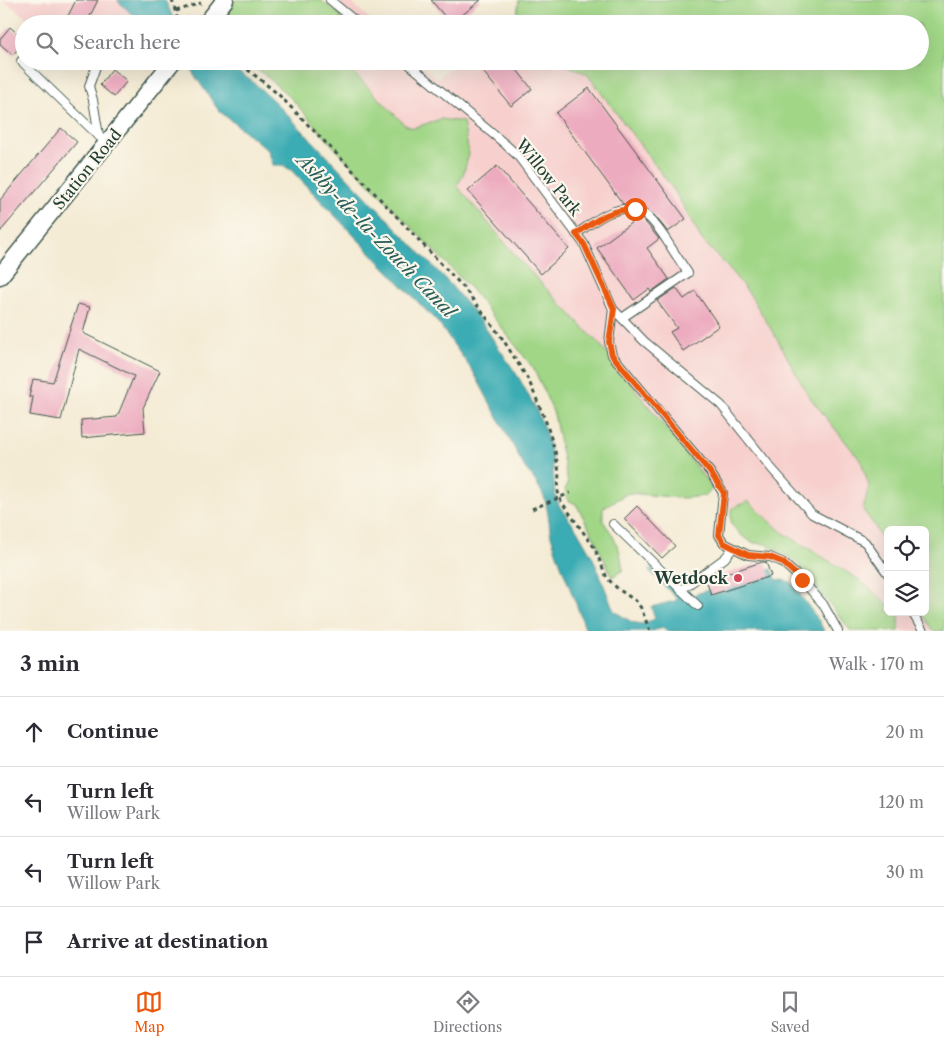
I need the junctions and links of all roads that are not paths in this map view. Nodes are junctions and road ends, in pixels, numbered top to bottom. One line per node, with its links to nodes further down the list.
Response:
1 (225, 0): 3 (street)
2 (330, 0): 4 (lane)
3 (213, 15)
4 (348, 15)
5 (29, 70): 9 (lane)
6 (95, 70): 9 (lane)
7 (166, 70): 9 (street, Station Road)
8 (416, 70): 10 (lane, Willow Park)
9 (103, 140): 11 (street, Station Road)
10 (576, 234): 12 (lane, Willow Park); 13 (lane)
11 (0, 276)
12 (614, 309): 13 (lane, Willow Park); 15 (lane)
13 (622, 318): 16 (lane, Willow Park)
14 (613, 524): 17 (lane)
15 (733, 548): 17 (lane); 20 (lane)
16 (886, 571)
17 (681, 590): 18 (lane)
18 (698, 606)
19 (914, 616): 21 (lane)
20 (838, 631)
21 (923, 631)

